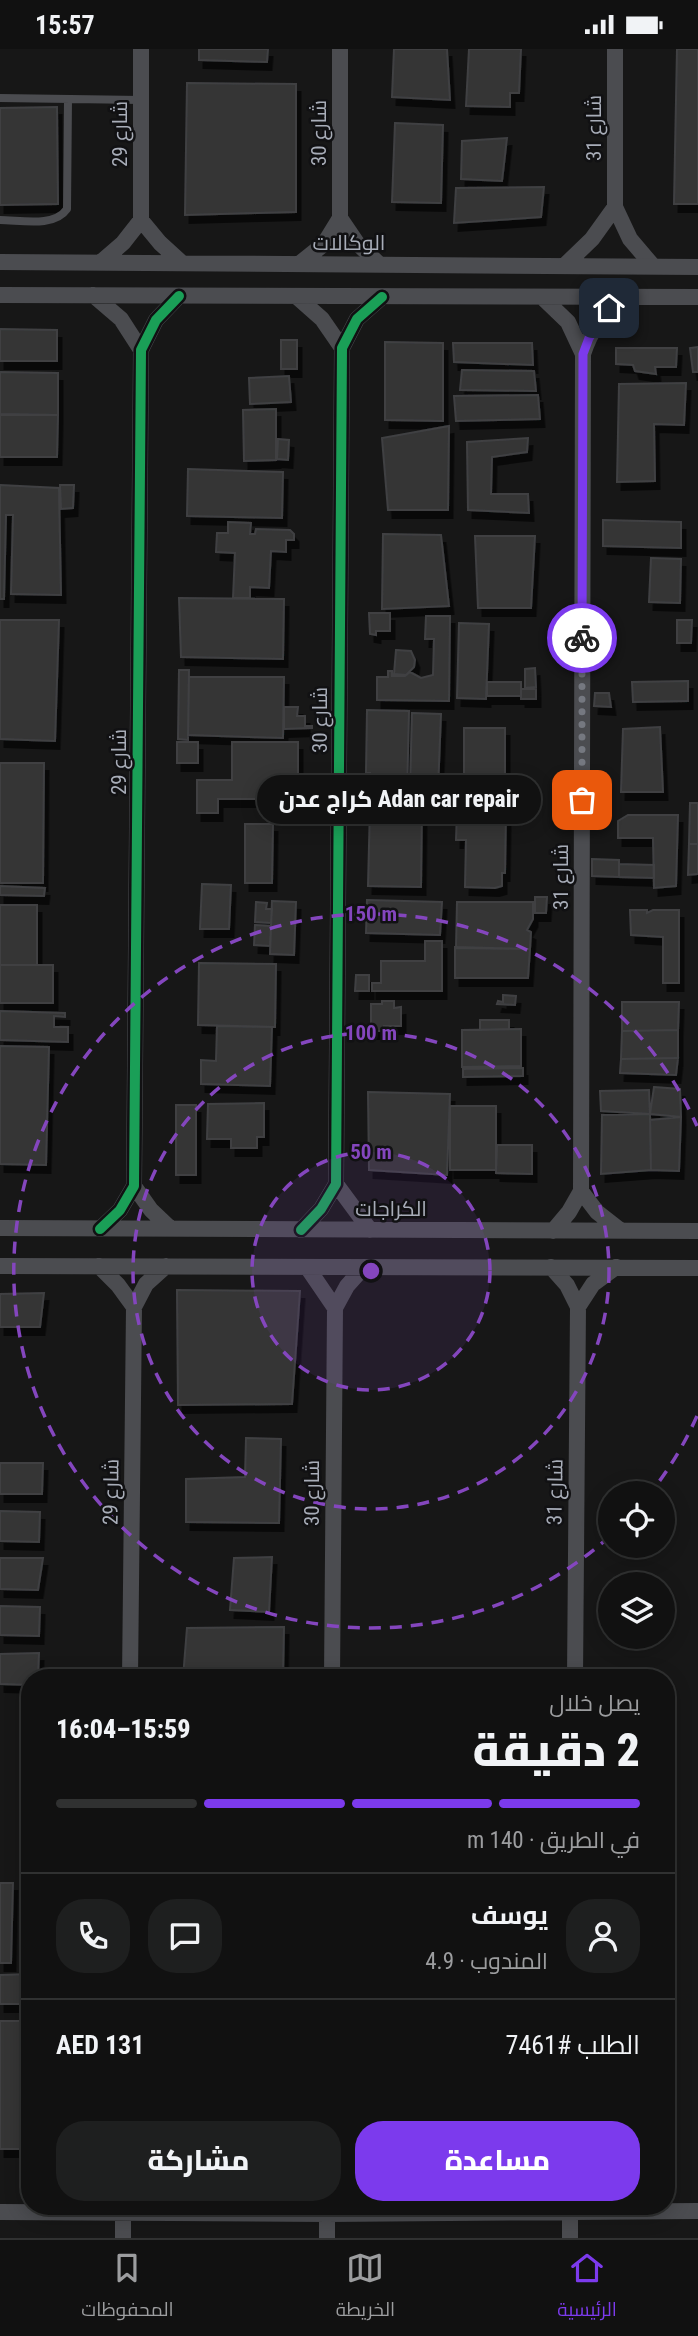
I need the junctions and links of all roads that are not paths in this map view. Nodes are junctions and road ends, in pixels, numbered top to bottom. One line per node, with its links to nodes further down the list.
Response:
1 (141, 49): 6 (street, شارع 29)
2 (340, 49): 8 (street, شارع 30)
3 (615, 49): 7 (street, شارع 31)
4 (0, 98): 5 (lane)
5 (68, 99): 6 (lane); 9 (lane)
6 (141, 100): 10 (street, شارع 29)
7 (615, 207): 16 (street); 17 (street, شارع 31)
8 (340, 218): 14 (street); 15 (street)
9 (0, 220)
10 (141, 220): 12 (street); 13 (street)
11 (0, 262): 12 (street, الوكالات)
12 (101, 262): 13 (street, الوكالات)
13 (182, 263): 14 (street, الوكالات)
14 (299, 264): 15 (street, الوكالات)
15 (379, 264): 16 (street, الوكالات)
16 (564, 266): 17 (street, الوكالات)
17 (653, 266): 18 (street, الوكالات)
18 (698, 267)
19 (0, 295): 20 (street)
20 (93, 295): 21 (street); 28 (street)
21 (179, 296): 22 (street); 28 (street, شارع 29)
22 (296, 296): 23 (street); 27 (street)
23 (382, 297): 24 (street); 27 (street, شارع 30)
24 (542, 297): 25 (street); 29 (street, شارع 31)
25 (623, 297): 26 (street); 29 (street, شارع 31)
26 (698, 297)
27 (342, 348): 30 (street, شارع 30)
28 (141, 350): 31 (street, شارع 29)
29 (583, 354): 32 (street, شارع 31)
30 (336, 1184): 36 (street); 37 (street)
31 (134, 1186): 34 (street); 35 (street)
32 (581, 1191): 38 (street); 39 (street)
33 (0, 1228): 34 (street, الكراجات)
34 (100, 1229): 35 (street, الكراجات)
35 (171, 1229): 36 (street, الكراجات)
36 (301, 1230): 37 (street, الكراجات)
37 (370, 1230): 39 (street, الكراجات)
38 (620, 1230): 39 (street, الكراجات); 40 (street, الكراجات)
39 (553, 1231)
40 (698, 1231)
41 (0, 1266): 42 (street)
42 (99, 1266): 43 (street); 49 (street)
43 (166, 1266): 44 (street); 49 (street)
44 (307, 1267): 45 (street); 51 (street)
45 (363, 1267): 46 (street); 51 (street)
46 (551, 1268): 47 (street); 50 (street)
47 (616, 1268): 48 (street); 50 (street)
48 (698, 1268)
49 (134, 1307): 52 (street, شارع 29)
50 (578, 1307): 54 (street, شارع 31)
51 (335, 1308): 53 (street, شارع 30)
52 (130, 1669)
53 (332, 1669)
54 (575, 1669)
55 (21, 2211): 58 (street)
56 (675, 2211): 57 (street)
57 (698, 2211)
58 (0, 2212)
59 (123, 2215): 62 (street)
60 (327, 2215): 63 (street)
61 (569, 2215): 64 (street)
62 (123, 2238)
63 (327, 2238)
64 (570, 2238)

